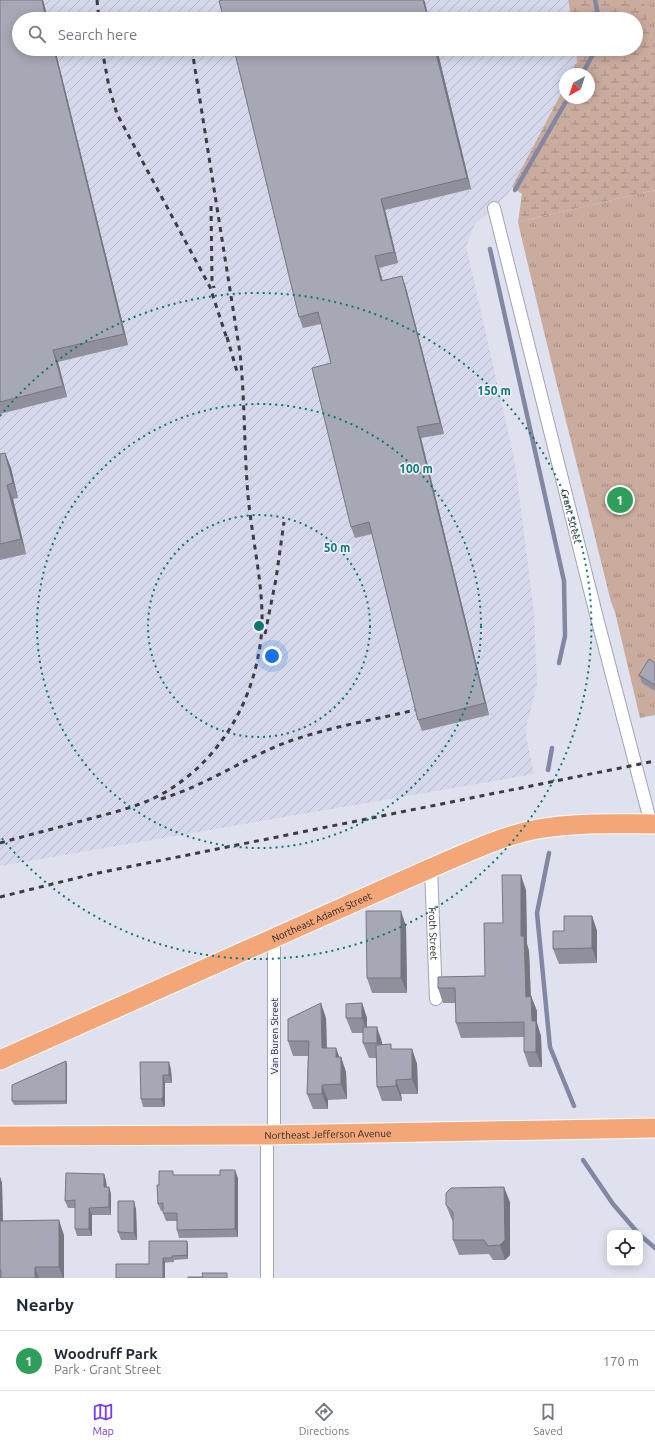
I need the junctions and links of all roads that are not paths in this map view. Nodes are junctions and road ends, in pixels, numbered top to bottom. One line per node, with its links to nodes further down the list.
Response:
1 (494, 208): 2 (street, Grant Street)
2 (653, 824): 3 (main road, Northeast Adams Street)
3 (431, 868): 4 (main road, Northeast Adams Street); 5 (street, Troth Street)
4 (274, 938): 6 (main road, Northeast Adams Street); 11 (street, Van Buren Street)
5 (436, 999)
6 (98, 1016): 7 (main road, Northeast Adams Street); 8 (main road)
7 (0, 1060)
8 (0, 1070)
9 (655, 1128): 11 (main road, Northeast Jefferson Avenue)
10 (0, 1131): 13 (main road)
11 (271, 1135): 13 (main road, Northeast Jefferson Avenue); 14 (street, Van Buren Street)
12 (0, 1136): 13 (main road, Northeast Jefferson Avenue)
13 (89, 1136)
14 (267, 1278)

